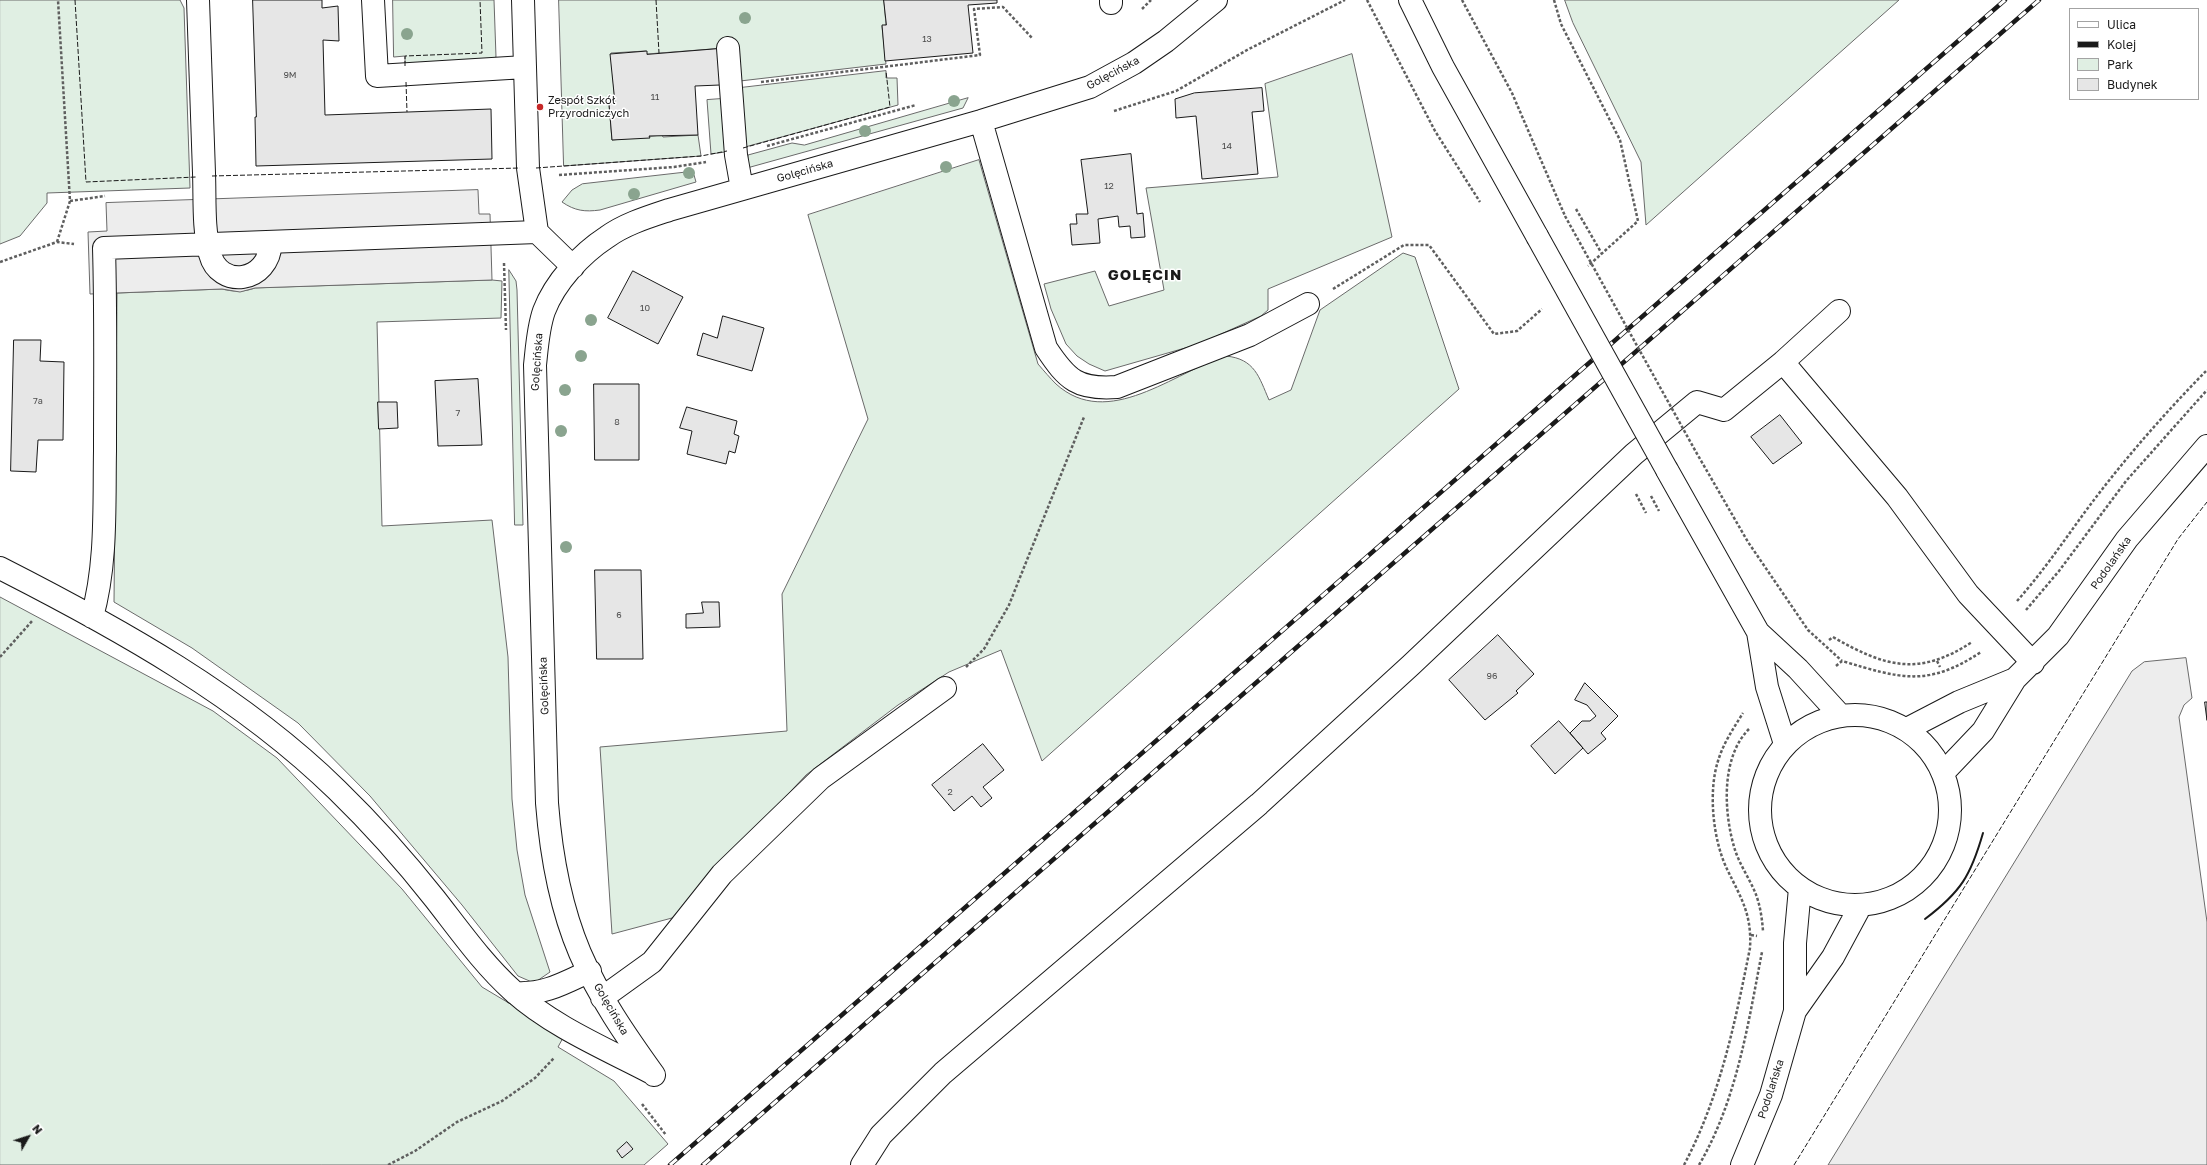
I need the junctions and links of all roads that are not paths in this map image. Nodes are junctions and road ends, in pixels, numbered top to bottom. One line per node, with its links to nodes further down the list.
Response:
1 (198, 0): 12 (street)
2 (373, 0): 7 (street)
3 (523, 0): 7 (street)
4 (1216, 0): 8 (street, Golęcińska)
5 (1410, 0): 20 (street, bridge)
6 (728, 48): 9 (street)
7 (525, 67): 10 (street)
8 (981, 121): 9 (street, Golęcińska); 14 (street)
9 (742, 189): 13 (street, Golęcińska)
10 (537, 232): 11 (street); 13 (street)
11 (272, 242): 12 (street); 12 (street)
12 (208, 244): 19 (street)
13 (573, 267): 30 (street, Golęcińska)
14 (1308, 304)
15 (1839, 311): 16 (street)
16 (1783, 362): 21 (street); 34 (street)
17 (2207, 446): 21 (street, Podolańska)
18 (0, 568): 19 (street)
19 (92, 617): 31 (street)
20 (1758, 632): 24 (street); 26 (street)
21 (2033, 663): 22 (street, Podolańska)
22 (2015, 679): 25 (street, Podolańska); 27 (street, Podolańska)
23 (946, 688): 32 (street)
24 (1840, 715): 25 (street); 26 (street)
25 (1907, 729): 27 (street)
26 (1785, 744): 28 (street)
27 (1944, 772): 29 (street)
28 (1800, 888): 29 (street); 33 (street, Podolańska)
29 (1861, 905): 33 (street, Podolańska)
30 (590, 971): 31 (street); 32 (street, Golęcińska)
31 (515, 993): 32 (street, Golęcińska)
32 (602, 998)
33 (1794, 1011): 35 (street, Podolańska)
34 (862, 1165)
35 (1742, 1165)

